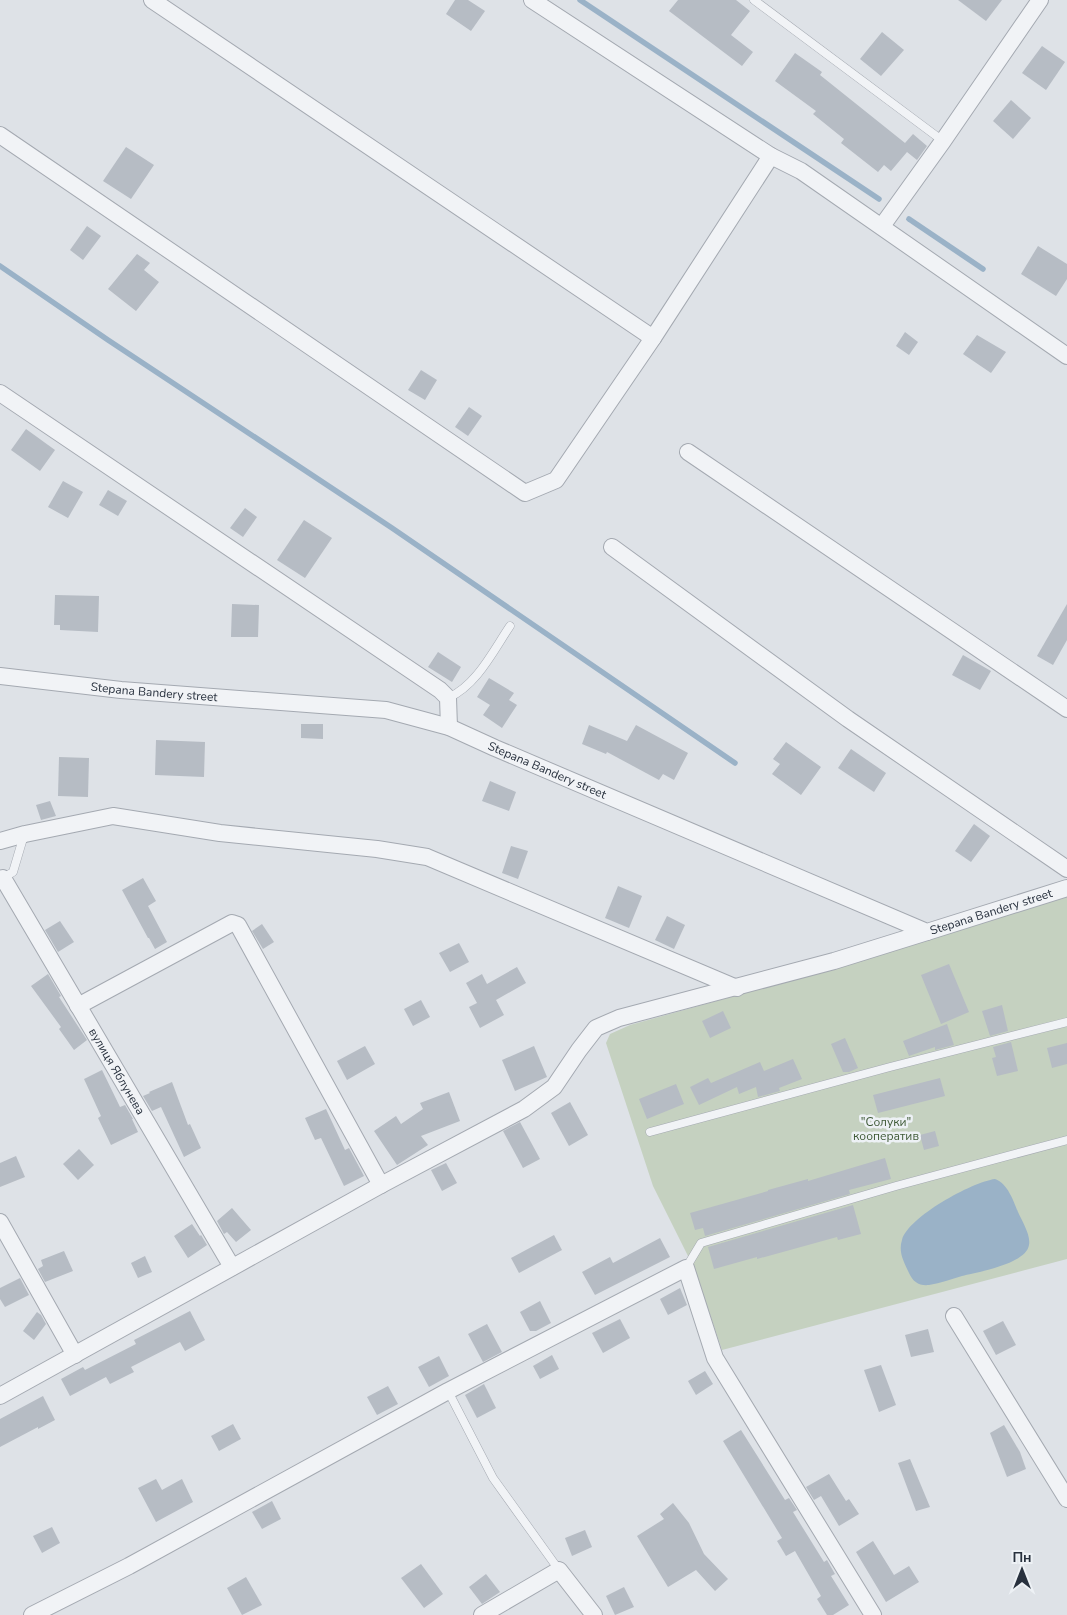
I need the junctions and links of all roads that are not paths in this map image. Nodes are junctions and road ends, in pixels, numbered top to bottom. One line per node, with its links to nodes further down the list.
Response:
1 (152, 0): 9 (street)
2 (532, 0): 7 (street)
3 (754, 0): 6 (lane)
4 (1040, 0): 6 (street)
5 (0, 135): 9 (street)
6 (943, 142): 8 (street)
7 (771, 156): 8 (street); 9 (street)
8 (882, 226): 10 (street)
9 (653, 338)
10 (1067, 356)
11 (0, 393): 16 (street)
12 (688, 452): 17 (street)
13 (612, 547): 21 (street)
14 (510, 626): 16 (lane)
15 (0, 676): 18 (street, Stepana Bandery street)
16 (448, 698): 18 (street)
17 (1067, 709)
18 (449, 727): 24 (street, Stepana Bandery street)
19 (25, 834): 20 (street); 22 (lane); 25 (street)
20 (0, 841)
21 (1067, 868)
22 (2, 879): 26 (street, вулиця Яблунева)
23 (1067, 888): 24 (street, Stepana Bandery street)
24 (928, 932): 25 (street)
25 (737, 988): 30 (street)
26 (78, 1006): 30 (street); 32 (street, вулиця Яблунева)
27 (1067, 1022): 28 (lane)
28 (650, 1132)
29 (1067, 1140): 33 (lane)
30 (381, 1185): 32 (street)
31 (0, 1222): 35 (street)
32 (232, 1267): 35 (street)
33 (686, 1268): 36 (street); 43 (street)
34 (954, 1316): 38 (street)
35 (76, 1354): 37 (street)
36 (448, 1392): 39 (lane); 40 (street)
37 (0, 1396)
38 (1067, 1499)
39 (559, 1570): 41 (street); 42 (street)
40 (32, 1615)
41 (482, 1615)
42 (594, 1615)
43 (873, 1615)

